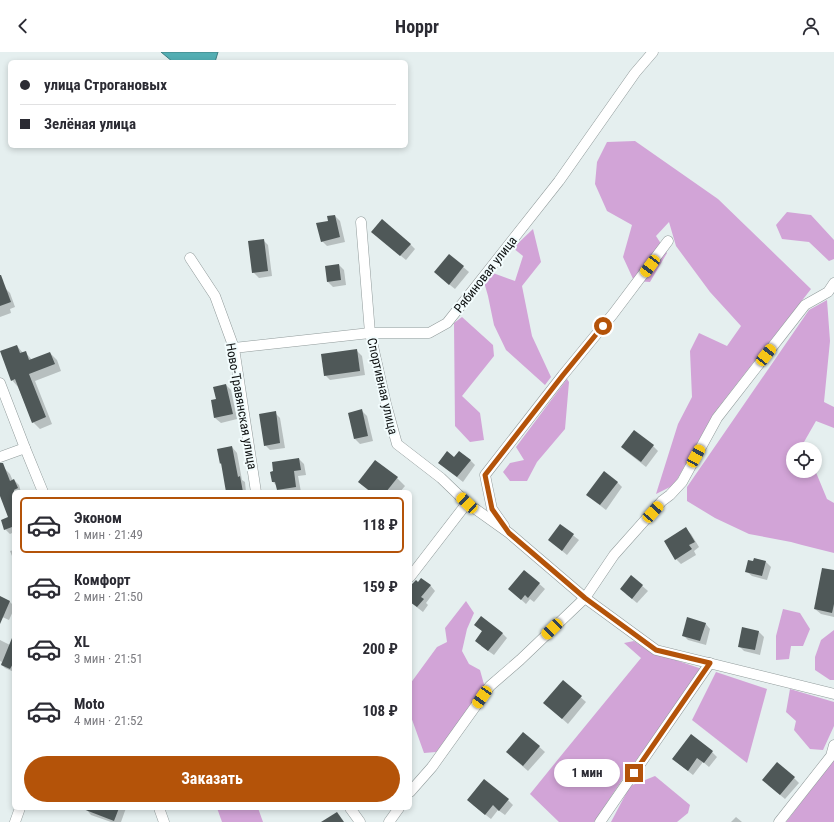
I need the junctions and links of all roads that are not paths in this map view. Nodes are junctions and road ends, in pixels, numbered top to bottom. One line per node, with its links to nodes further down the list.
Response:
1 (653, 52): 6 (street, Рябиновая улица)
2 (361, 222): 6 (street, Спортивная улица)
3 (668, 241): 14 (street)
4 (190, 258): 7 (street, Ново-Травянская улица)
5 (834, 284): 16 (street)
6 (370, 333): 7 (street, Рябиновая улица); 13 (street, Спортивная улица)
7 (234, 348): 12 (street, Ново-Травянская улица)
8 (0, 383): 9 (street)
9 (25, 448): 10 (street); 11 (street)
10 (0, 457)
11 (42, 490)
12 (256, 490)
13 (467, 503): 14 (street, Спортивная улица); 15 (street)
14 (509, 533): 16 (street, Спортивная улица)
15 (412, 574)
16 (585, 598): 17 (street, Спортивная улица); 20 (street)
17 (710, 663): 18 (street, Спортивная улица); 29 (street)
18 (834, 694)
19 (834, 745): 30 (street)
20 (412, 790)
21 (19, 810): 25 (street)
22 (160, 810): 26 (street)
23 (351, 810): 27 (street)
24 (397, 810): 28 (street)
25 (15, 822)
26 (164, 822)
27 (360, 822)
28 (389, 822)
29 (600, 822)
30 (779, 822)

